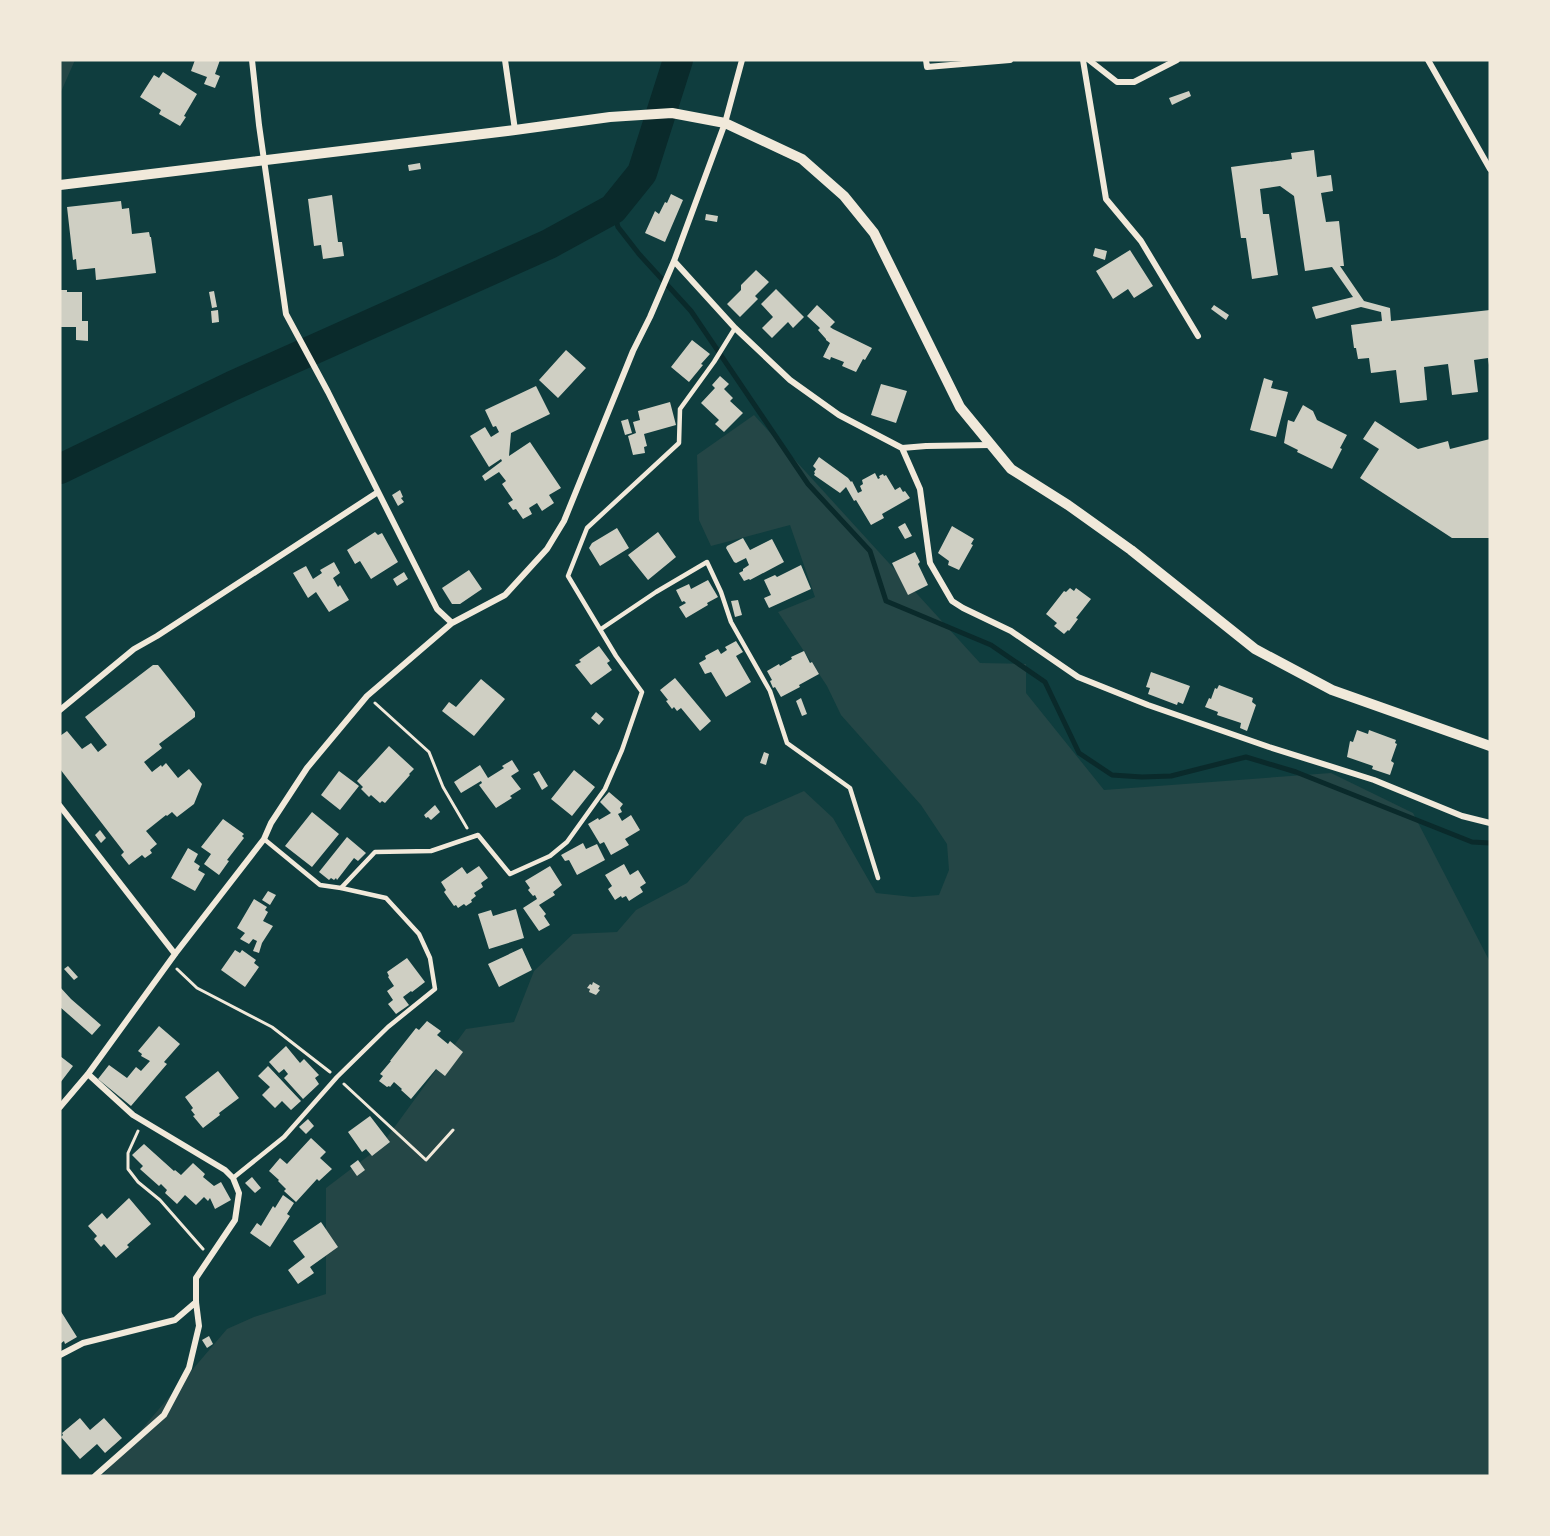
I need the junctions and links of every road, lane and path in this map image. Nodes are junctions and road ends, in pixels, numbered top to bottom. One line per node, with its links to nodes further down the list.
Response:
1 (252, 60): 12 (street)
2 (505, 60): 11 (street)
3 (742, 60): 10 (street)
4 (926, 60): 5 (street)
5 (1010, 60)
6 (1083, 60): 17 (street)
7 (1089, 60): 8 (street)
8 (1177, 60)
9 (1428, 60): 13 (street)
10 (725, 123): 11 (street); 15 (street); 18 (street)
11 (515, 130): 12 (street)
12 (266, 161): 14 (street); 20 (street)
13 (1490, 169)
14 (60, 185)
15 (674, 261): 16 (street); 21 (street)
16 (735, 328): 19 (street); 22 (lane)
17 (1198, 336)
18 (990, 445): 19 (street); 25 (street)
19 (902, 448): 27 (street)
20 (378, 492): 21 (street); 24 (street)
21 (452, 623): 23 (street)
22 (601, 629): 28 (lane); 30 (lane)
23 (367, 696): 28 (path); 29 (street)
24 (60, 710)
25 (1490, 746)
26 (60, 806): 32 (street)
27 (1490, 823)
28 (472, 837): 31 (lane)
29 (264, 839): 31 (lane); 32 (street)
30 (878, 878)
31 (341, 888): 35 (lane)
32 (175, 954): 33 (street)
33 (170, 961): 34 (street); 35 (path)
34 (88, 1074): 36 (street); 37 (street)
35 (337, 1077): 38 (path); 39 (lane)
36 (60, 1107)
37 (142, 1121): 39 (street); 40 (path)
38 (453, 1130)
39 (233, 1178): 40 (street)
40 (210, 1257): 41 (street)
41 (196, 1302): 42 (street); 43 (street)
42 (60, 1355)
43 (95, 1476)

